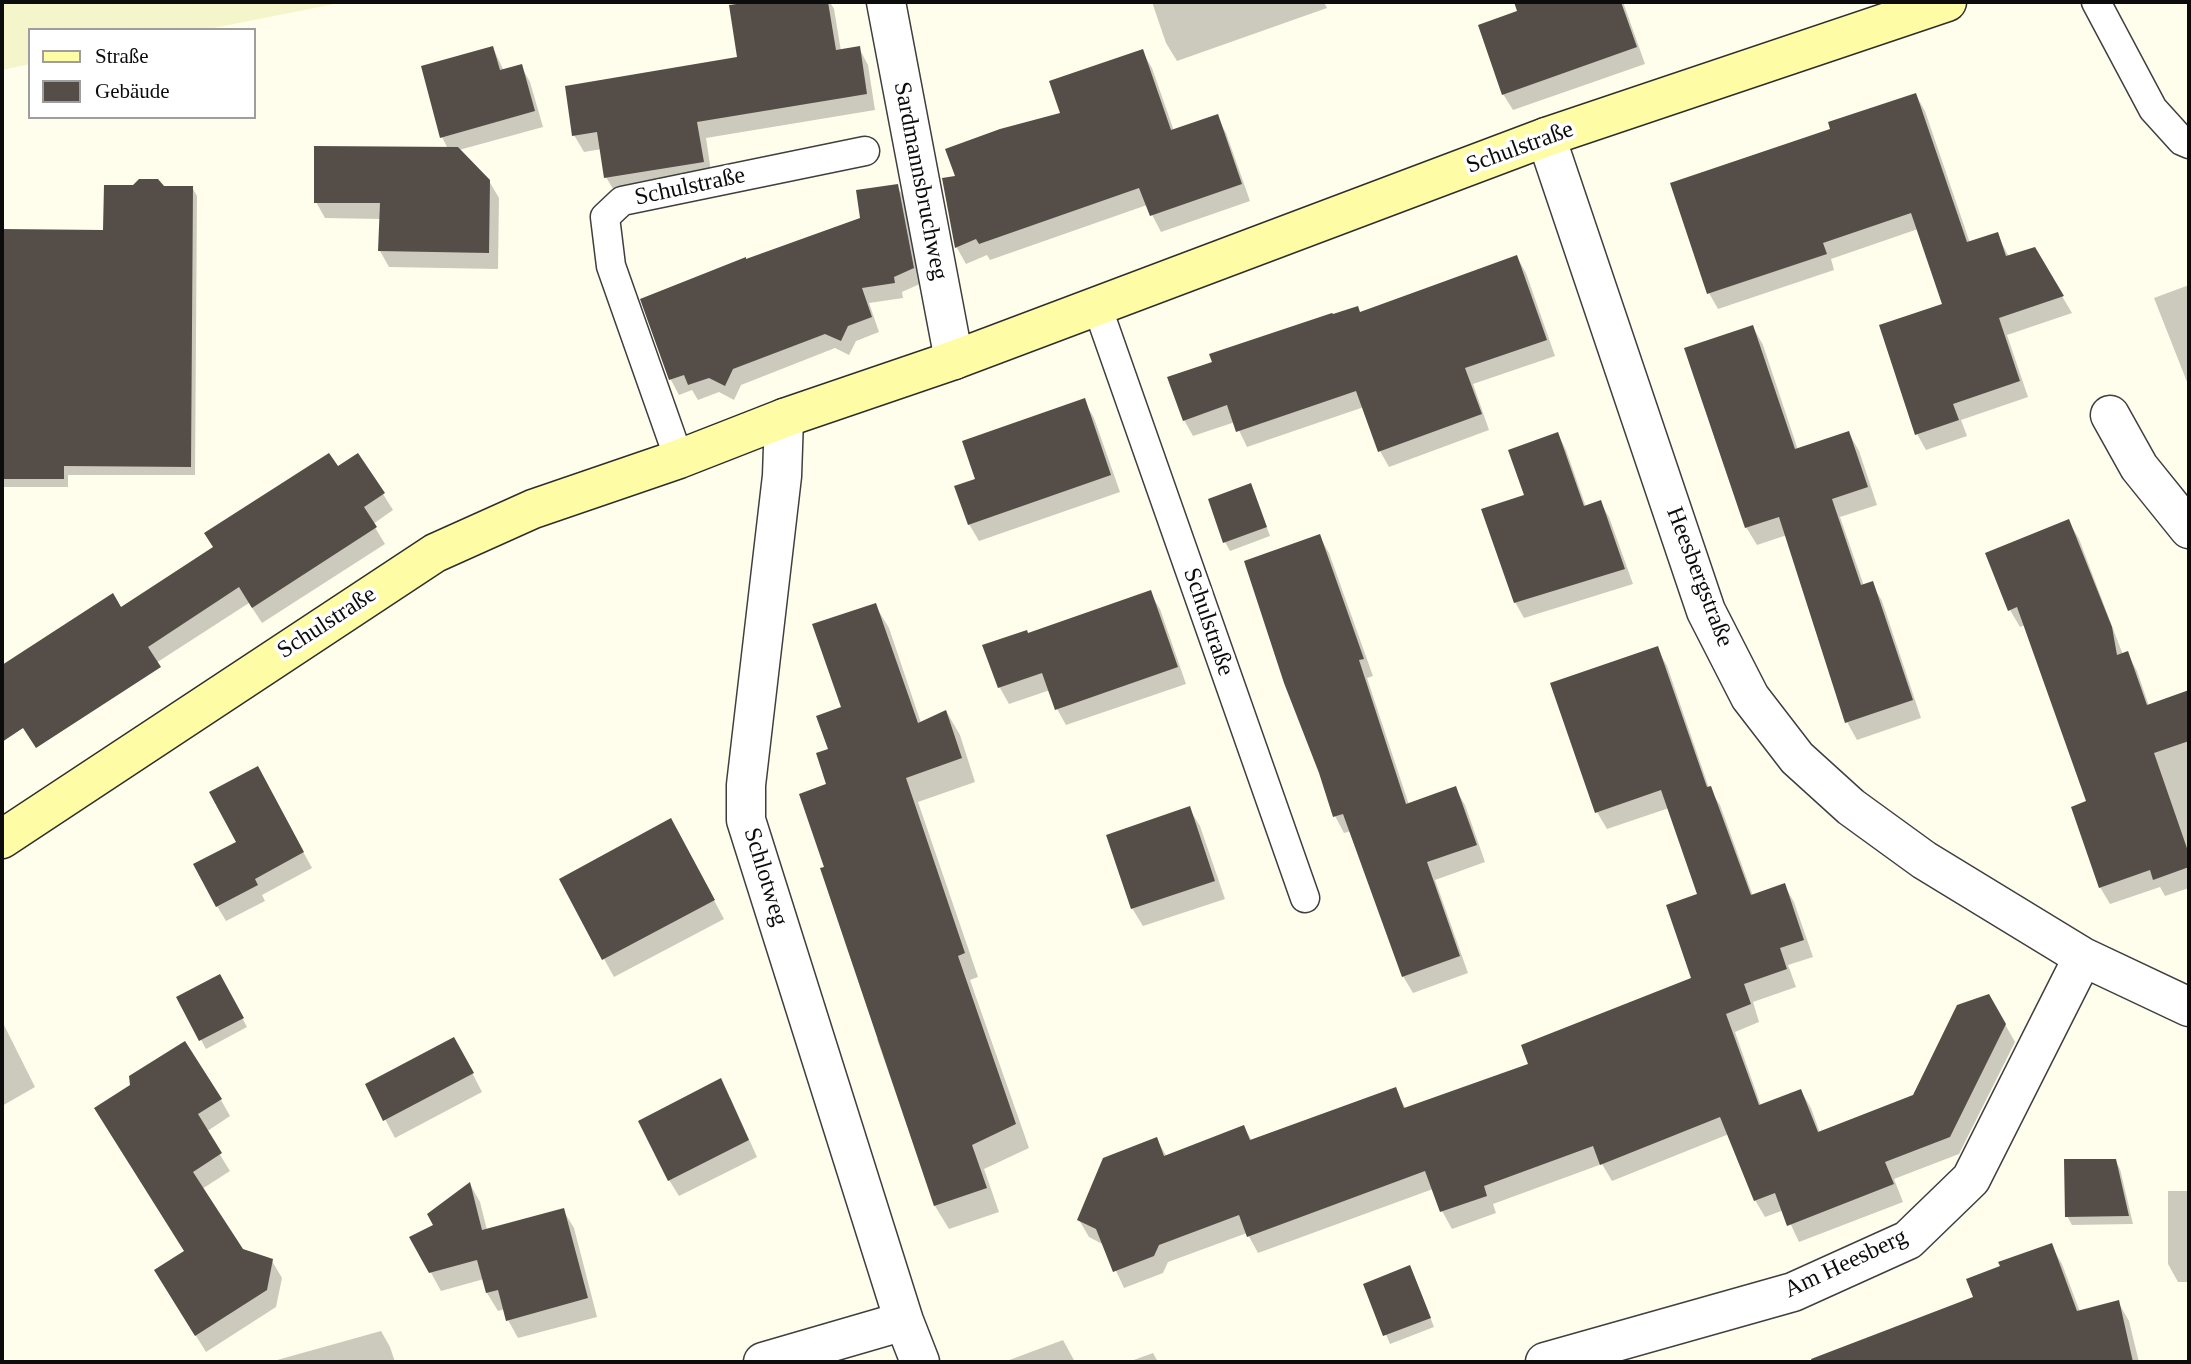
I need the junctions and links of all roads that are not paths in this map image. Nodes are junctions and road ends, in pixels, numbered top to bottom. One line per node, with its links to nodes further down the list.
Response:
1 (886, 2): 8 (street, Sardmannsbruchweg)
2 (1947, 2): 4 (street, Schulstraße)
3 (2096, 2): 5 (lane)
4 (1546, 138): 7 (street, Schulstraße); 15 (street, Heesbergstraße)
5 (2189, 144)
6 (865, 151): 11 (lane, Schulstraße)
7 (1097, 306): 8 (street, Schulstraße); 14 (lane, Schulstraße)
8 (954, 360): 10 (street, Schulstraße)
9 (2110, 415): 12 (street)
10 (784, 418): 11 (street, Schulstraße); 17 (street, Schlotweg)
11 (679, 459): 13 (street, Schulstraße)
12 (2189, 529)
13 (2, 839)
14 (1305, 898)
15 (2083, 957): 16 (street, Heesbergstraße); 20 (street, Am Heesberg)
16 (2189, 1007)
17 (904, 1321): 18 (street); 19 (street, Schlotweg)
18 (762, 1362)
19 (920, 1362)
20 (1545, 1362)

